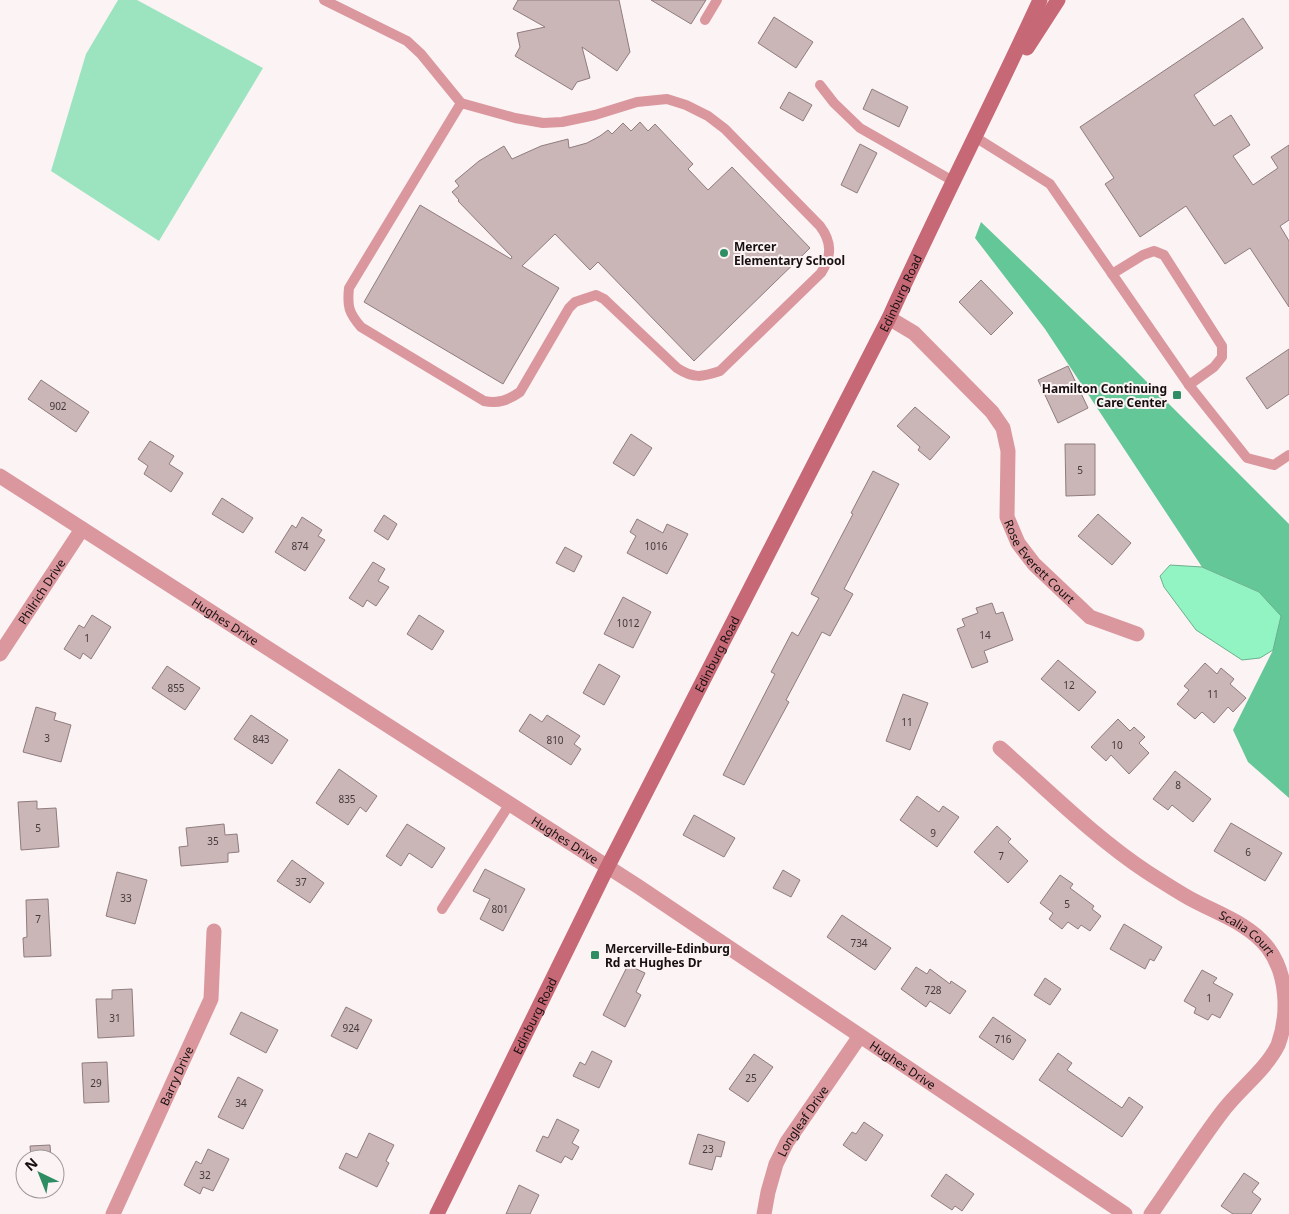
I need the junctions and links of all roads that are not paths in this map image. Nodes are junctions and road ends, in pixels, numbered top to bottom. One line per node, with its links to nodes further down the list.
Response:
1 (324, 0): 8 (lane)
2 (717, 0): 5 (lane)
3 (1040, 0): 7 (main road, Edinburg Road)
4 (1058, 0): 7 (main road, Edinburg Road)
5 (705, 20)
6 (820, 85): 10 (lane)
7 (997, 93): 9 (main road, Edinburg Road)
8 (460, 104): 8 (lane)
9 (975, 137): 10 (main road, Edinburg Road); 11 (lane)
10 (953, 181): 12 (main road, Edinburg Road)
11 (1112, 274): 13 (lane); 13 (lane)
12 (889, 318): 17 (street, Rose Everett Court); 21 (main road, Edinburg Road)
13 (1189, 385): 14 (lane)
14 (1289, 455)
15 (0, 476): 16 (street, Hughes Drive)
16 (82, 529): 18 (street, Philrich Drive); 20 (street, Hughes Drive)
17 (1137, 634)
18 (0, 654)
19 (1000, 748): 24 (street, Scalia Court)
20 (509, 804): 21 (street, Hughes Drive); 22 (lane)
21 (608, 868): 25 (street, Hughes Drive); 27 (main road, Edinburg Road)
22 (442, 908)
23 (214, 931): 26 (street, Barry Drive)
24 (1288, 1005): 30 (street, Scalia Court)
25 (860, 1036): 28 (street, Longleaf Drive); 29 (street, Hughes Drive)
26 (114, 1214)
27 (438, 1214)
28 (764, 1214)
29 (1125, 1214)
30 (1151, 1214)

